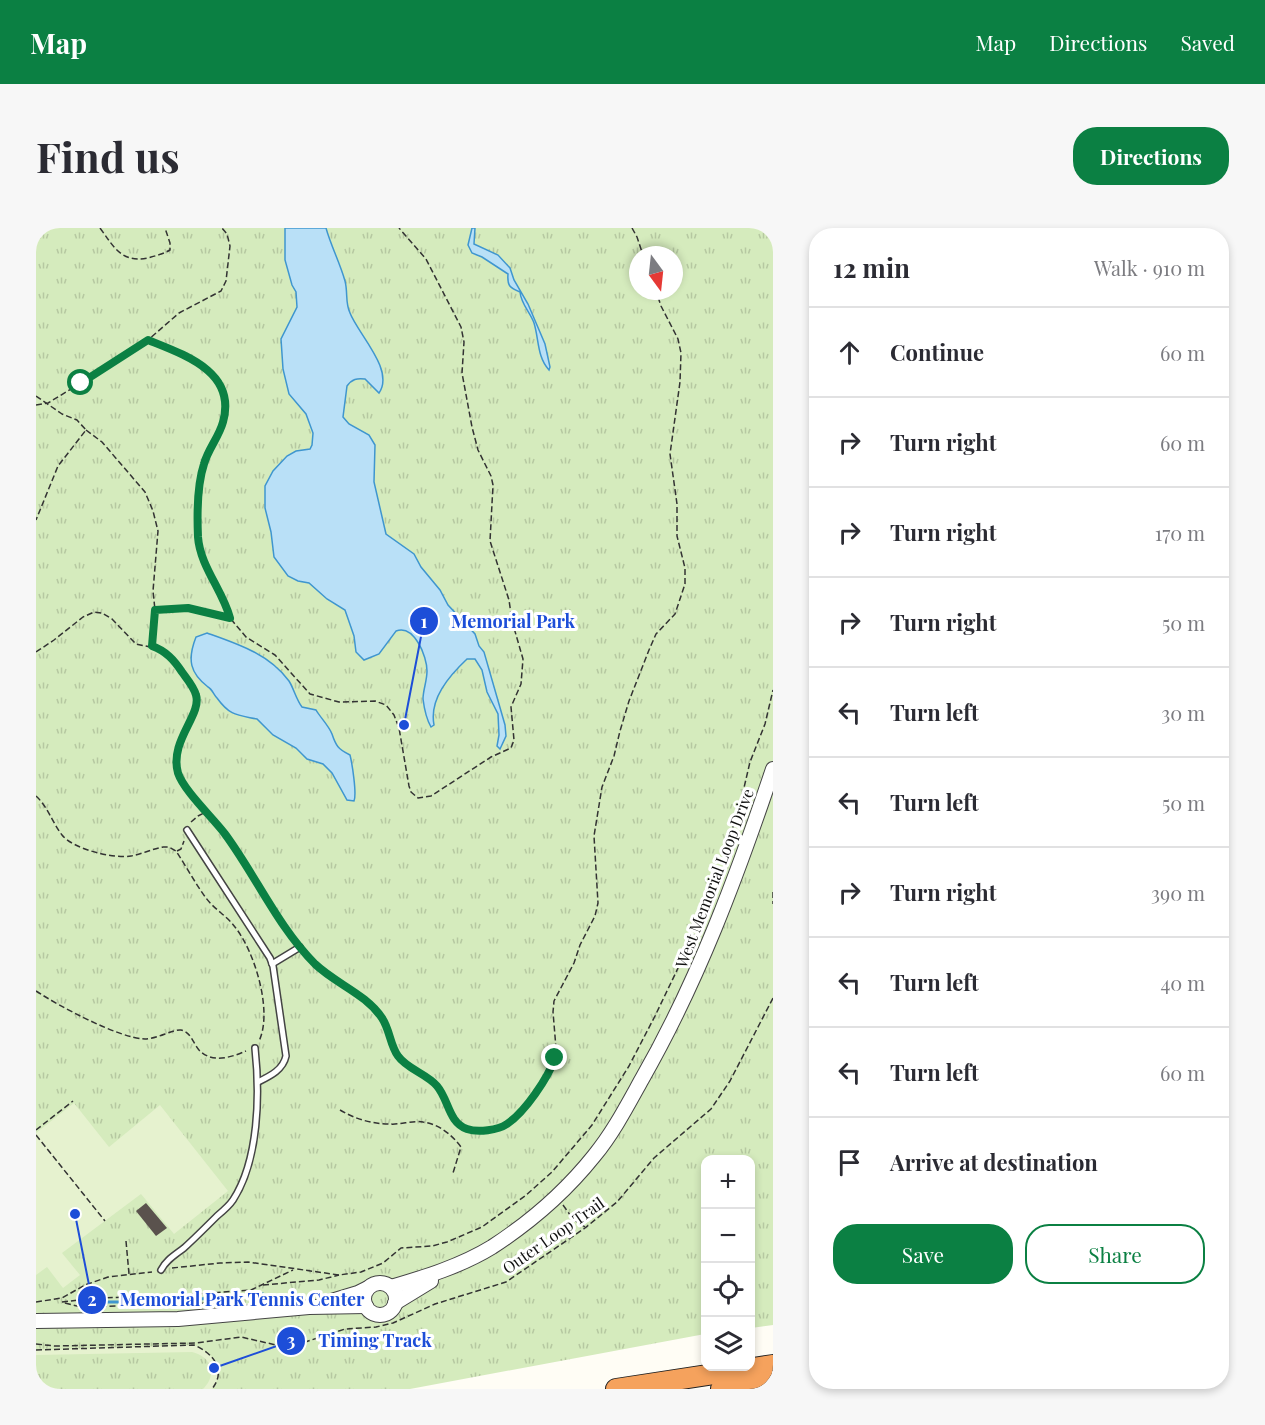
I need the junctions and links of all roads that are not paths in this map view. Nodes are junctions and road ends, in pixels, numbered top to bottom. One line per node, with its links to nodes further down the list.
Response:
1 (773, 769): 7 (street, West Memorial Loop Drive)
2 (187, 830): 4 (lane)
3 (300, 947): 4 (lane)
4 (272, 964): 6 (lane)
5 (255, 1048): 6 (lane)
6 (258, 1082): 8 (lane)
7 (455, 1265): 9 (street, West Memorial Loop Drive); 11 (street, West Memorial Loop Drive)
8 (161, 1270)
9 (391, 1287): 10 (street); 11 (street)
10 (368, 1288): 12 (street); 13 (street)
11 (395, 1303): 12 (street)
12 (366, 1306): 13 (street)
13 (309, 1308): 14 (street)
14 (36, 1321)
15 (773, 1365): 17 (highway)
16 (773, 1381): 18 (highway)
17 (616, 1389)
18 (722, 1389)

